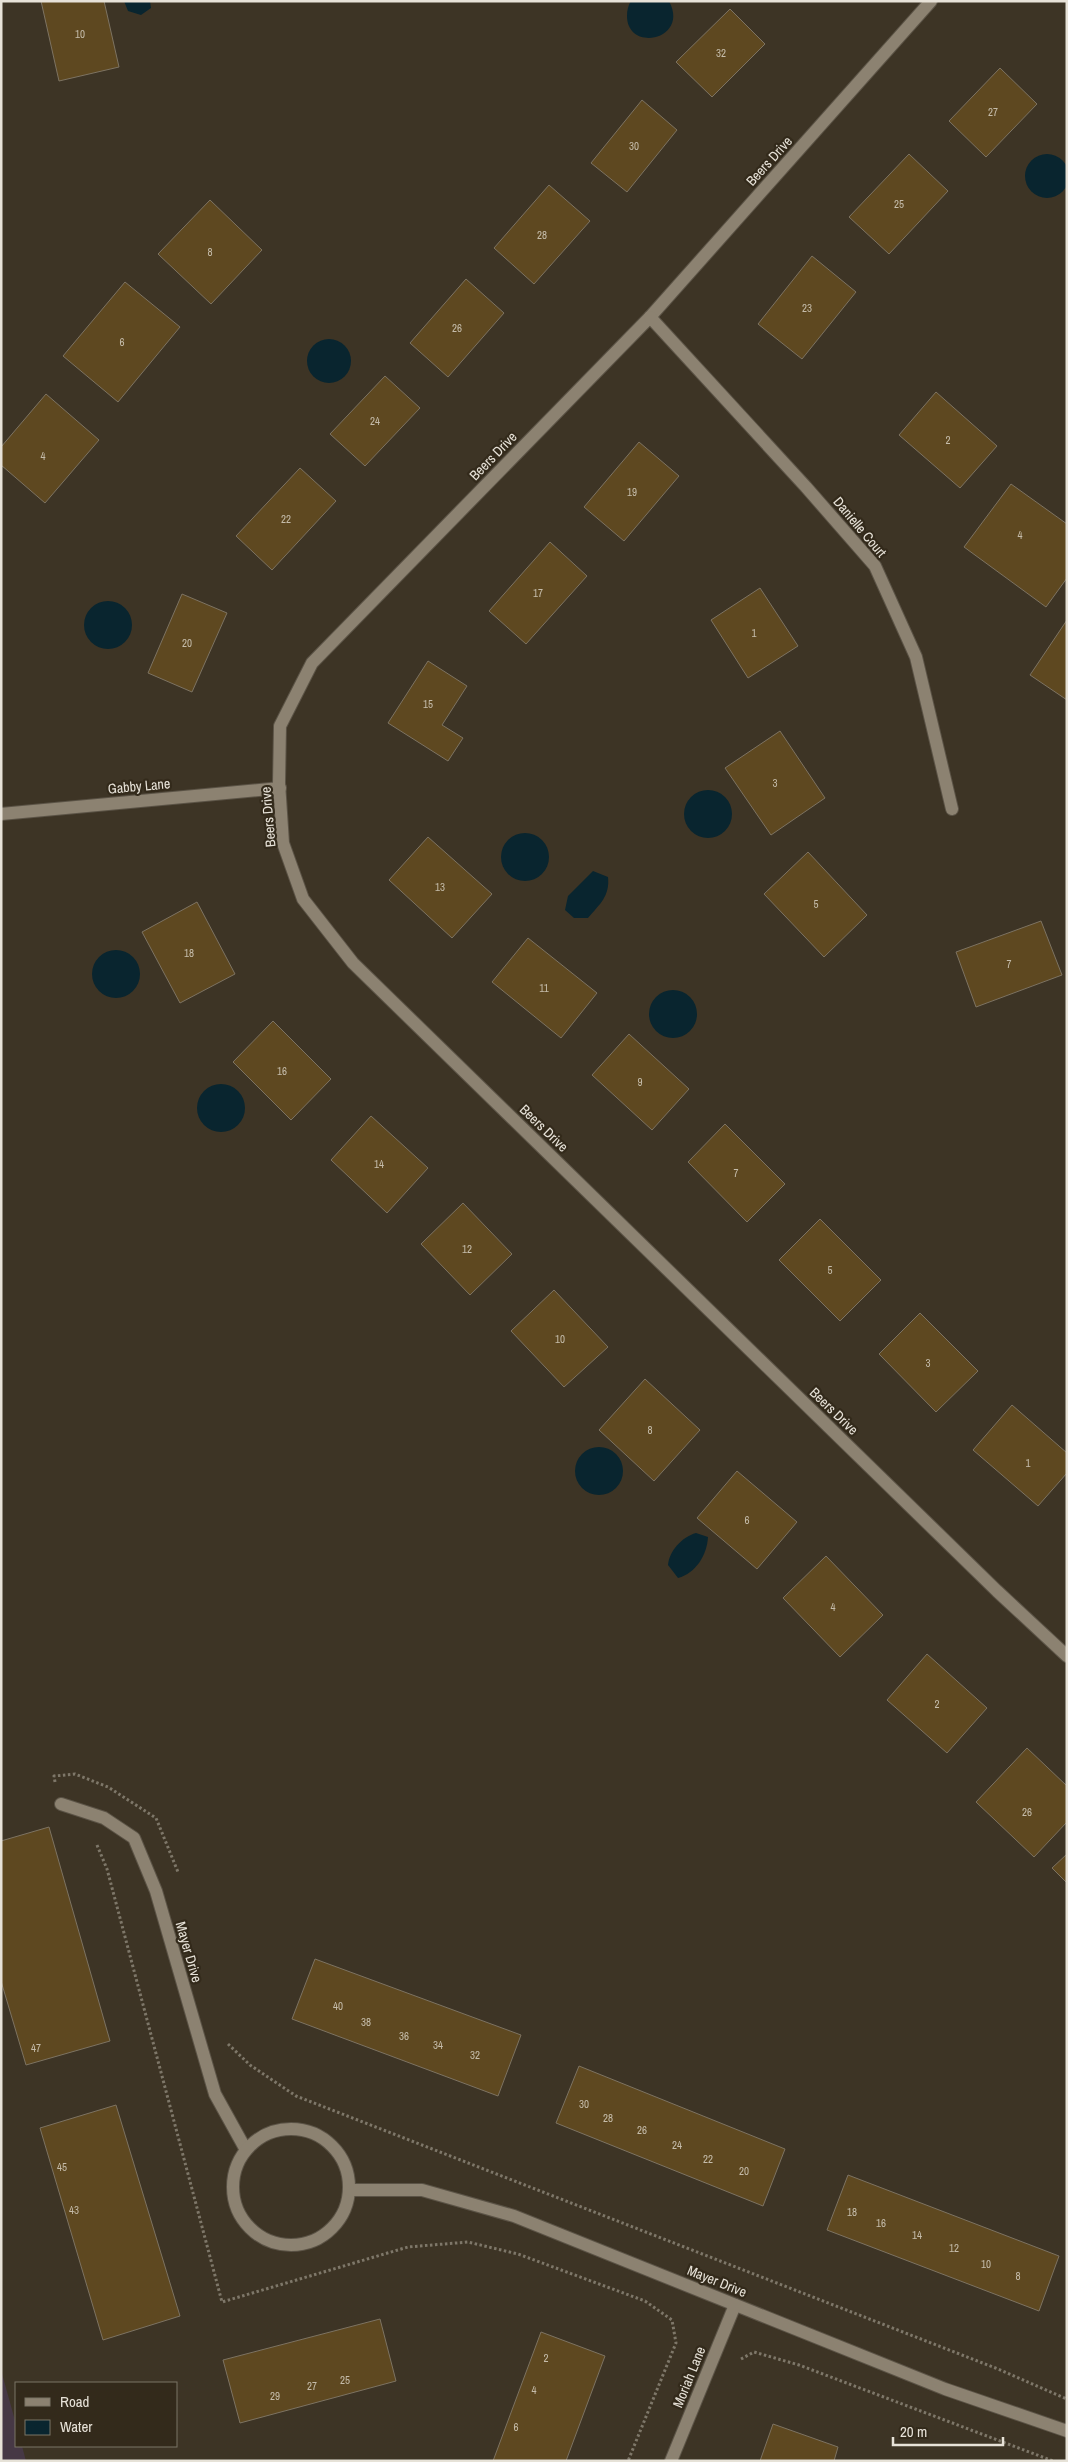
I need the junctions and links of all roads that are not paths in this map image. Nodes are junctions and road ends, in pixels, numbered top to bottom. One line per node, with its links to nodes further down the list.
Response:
1 (931, 1): 2 (street, Beers Drive)
2 (650, 317): 3 (street, Beers Drive); 4 (street, Danielle Court)
3 (280, 788): 5 (street, Gabby Lane); 6 (street, Beers Drive)
4 (952, 809)
5 (1, 814)
6 (1067, 1656)
7 (61, 1804): 8 (street, Mayer Drive)
8 (246, 2150): 9 (street); 9 (street)
9 (350, 2190): 10 (street, Mayer Drive)
10 (735, 2305): 11 (street, Mayer Drive); 12 (street, Moriah Lane)
11 (1067, 2432)
12 (671, 2461)

